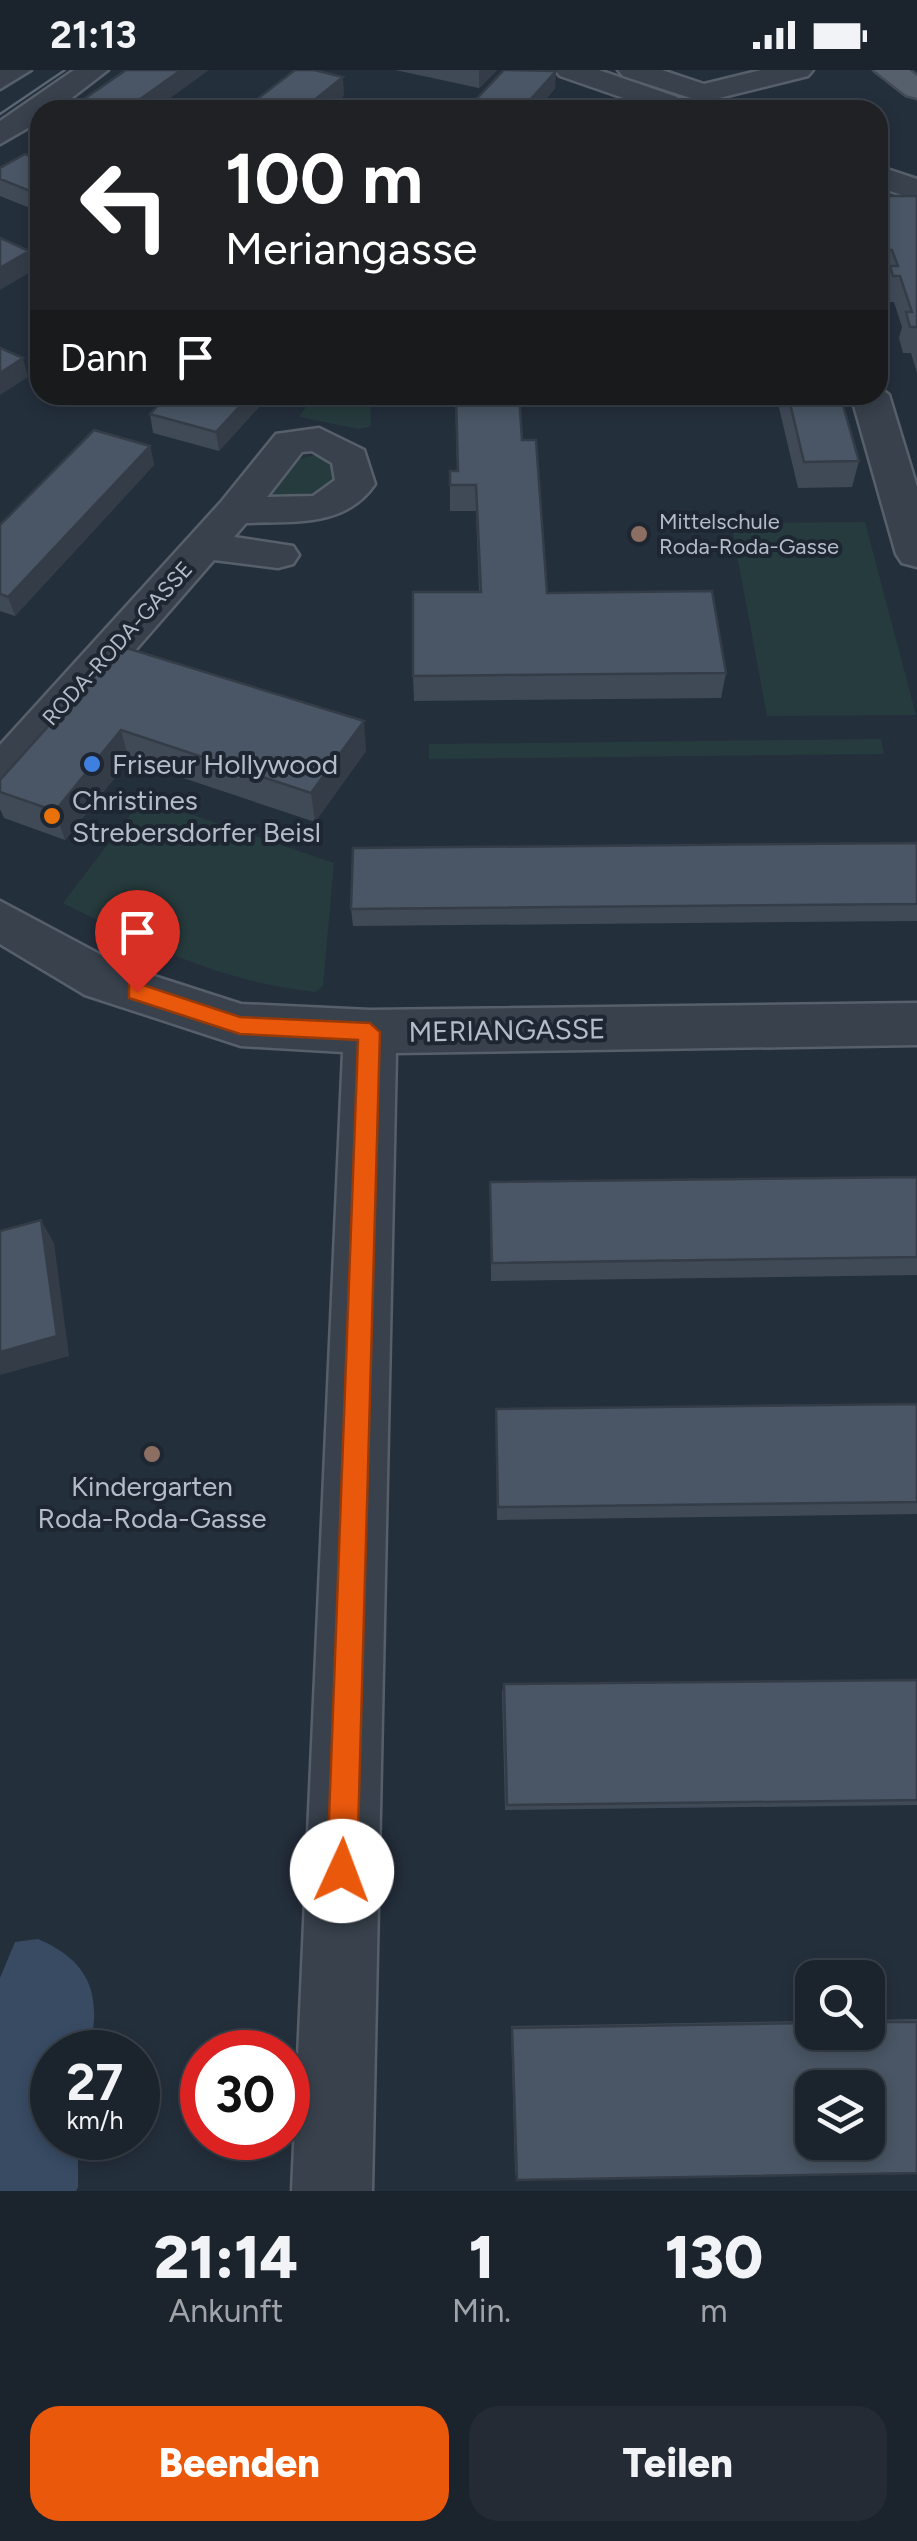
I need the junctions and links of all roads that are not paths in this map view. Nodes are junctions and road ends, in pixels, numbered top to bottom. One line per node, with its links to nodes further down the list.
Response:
1 (94, 70): 7 (street)
2 (570, 70): 5 (street)
3 (798, 70): 5 (street)
4 (890, 70): 8 (main road)
5 (621, 75): 9 (street); 10 (street)
6 (0, 80): 7 (street)
7 (41, 80): 11 (street); 12 (street)
8 (917, 89)
9 (596, 100)
10 (669, 100)
11 (0, 109)
12 (0, 134)
13 (888, 180): 14 (street)
14 (917, 190)
15 (873, 405): 18 (street)
16 (235, 510): 17 (street, RODA-RODA-GASSE)
17 (203, 546): 19 (street); 20 (street, RODA-RODA-GASSE)
18 (917, 554)
19 (278, 555)
20 (0, 775)
21 (0, 920): 23 (street, MERIANGASSE)
22 (917, 1024): 23 (street, MERIANGASSE)
23 (370, 1032): 24 (street)
24 (332, 2191)

